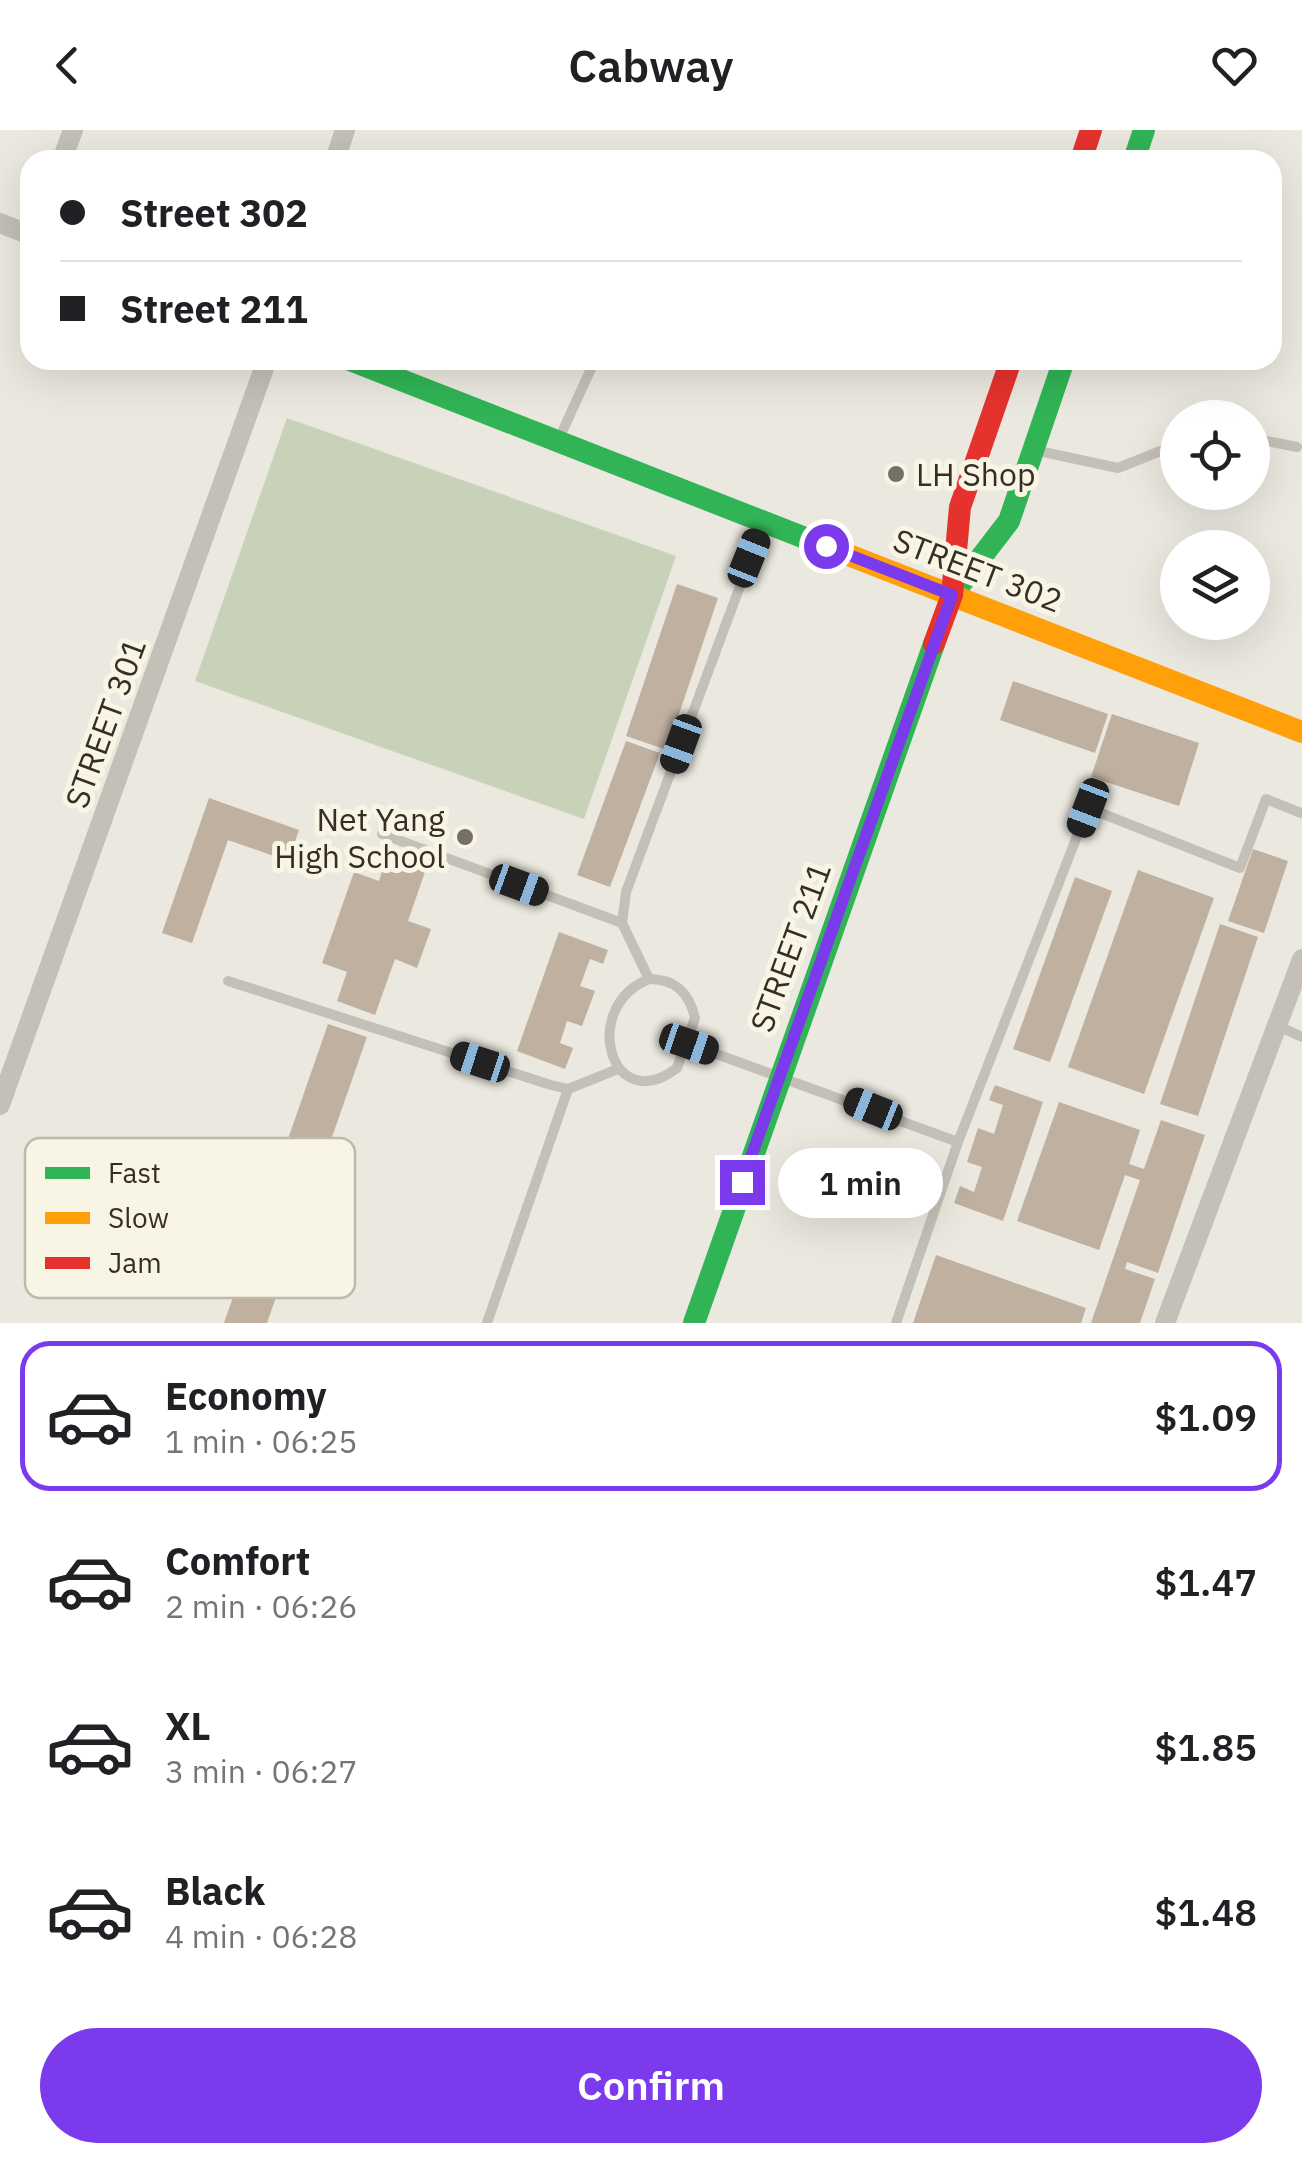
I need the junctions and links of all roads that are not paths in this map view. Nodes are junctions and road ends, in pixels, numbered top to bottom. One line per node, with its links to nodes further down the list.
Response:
1 (263, 370): 26 (street, STREET 301)
2 (375, 370): 6 (main road, STREET 302)
3 (590, 370): 6 (lane)
4 (1008, 370): 12 (main road, STREET 211)
5 (1061, 370): 9 (main road, STREET 211)
6 (558, 442): 11 (main road, STREET 302)
7 (1270, 442): 8 (lane)
8 (1297, 447)
9 (1033, 449): 10 (lane); 12 (main road, STREET 211)
10 (1160, 451)
11 (764, 522): 12 (main road, STREET 302); 16 (lane)
12 (952, 595): 13 (main road, STREET 302); 24 (main road, STREET 211)
13 (1302, 732)
14 (1301, 813): 27 (lane)
15 (382, 834): 16 (lane)
16 (622, 923): 18 (lane)
17 (1302, 958): 20 (street)
18 (649, 979): 22 (lane); 23 (lane)
19 (228, 981): 25 (lane)
20 (1277, 1026): 21 (lane); 31 (street)
21 (1302, 1037)
22 (689, 1044): 23 (lane); 24 (lane)
23 (618, 1068): 25 (lane)
24 (778, 1076): 27 (lane); 29 (main road, STREET 211)
25 (568, 1088): 28 (lane)
26 (0, 1106)
27 (958, 1142): 30 (lane)
28 (488, 1323)
29 (694, 1323)
30 (896, 1323)
31 (1165, 1323)

